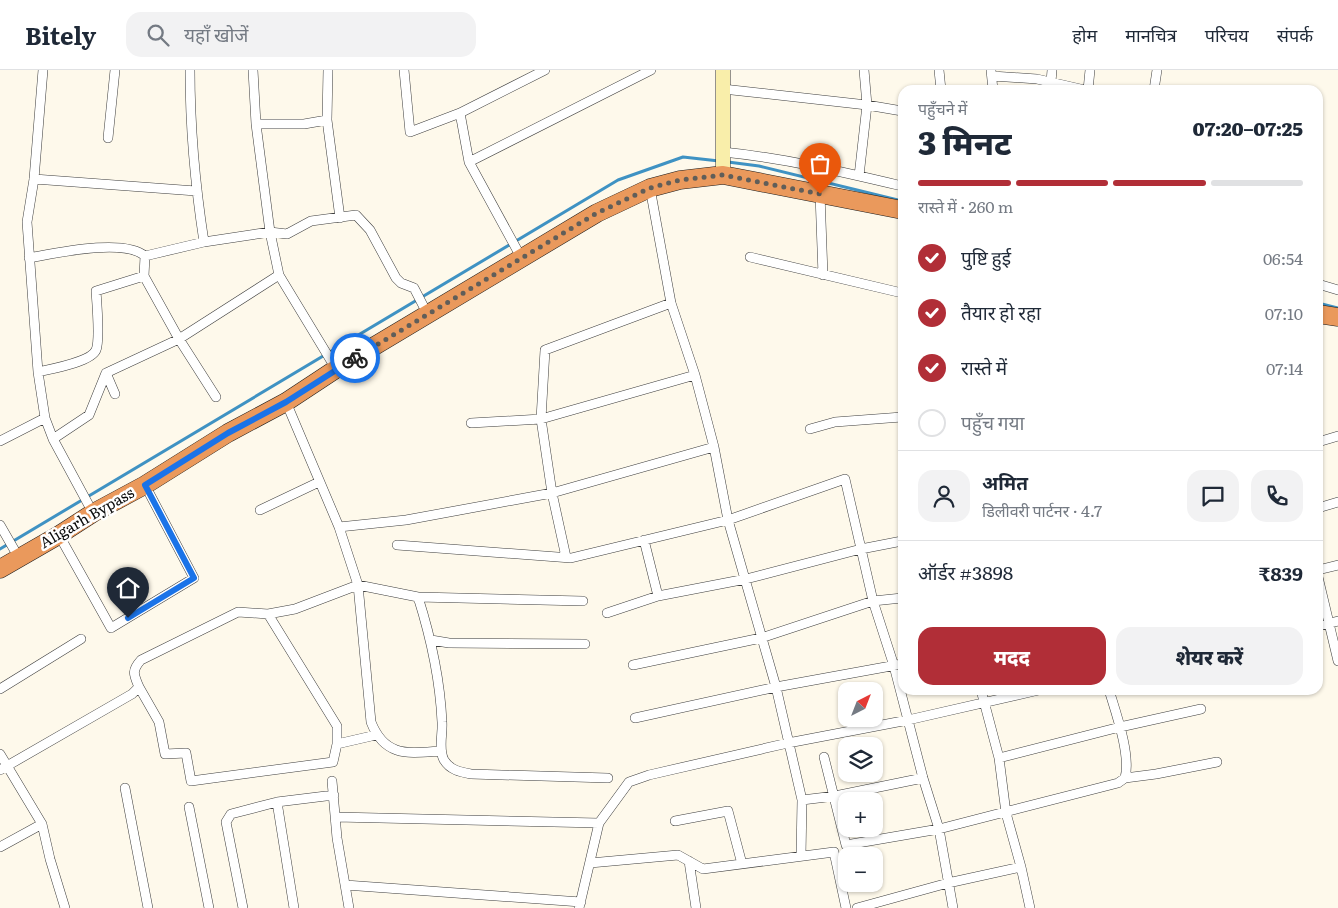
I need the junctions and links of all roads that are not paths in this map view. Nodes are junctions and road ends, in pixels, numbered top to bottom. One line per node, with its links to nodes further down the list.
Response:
1 (43, 70): 32 (street)
2 (115, 70): 28 (street)
3 (190, 70): 35 (street)
4 (253, 70): 27 (street)
5 (328, 70): 26 (street)
6 (404, 70): 25 (street)
7 (545, 70): 15 (street)
8 (650, 70): 29 (street)
9 (723, 70): 22 (street)
10 (864, 70): 23 (street)
11 (939, 70): 18 (street)
12 (1052, 70): 17 (street)
13 (1090, 70): 20 (street)
14 (1157, 70): 21 (street)
15 (530, 73): 25 (street)
16 (991, 73): 17 (street)
17 (1051, 82): 19 (street)
18 (940, 85)
19 (1064, 85)
20 (1088, 85)
21 (1155, 85)
22 (723, 89): 23 (street); 30 (street)
23 (867, 105): 24 (street); 31 (street)
24 (898, 110)
25 (460, 113): 29 (street)
26 (327, 120): 27 (street); 38 (street)
27 (256, 124): 39 (street)
28 (108, 138)
29 (469, 162): 41 (street)
30 (723, 163): 31 (street); 34 (highway, Aligarh Bypass); 36 (highway, Aligarh Bypass)
31 (859, 176): 33 (street)
32 (34, 179): 35 (street); 44 (street)
33 (898, 185)
34 (650, 188): 41 (highway, Aligarh Bypass); 51 (street)
35 (196, 191): 40 (street)
36 (820, 194): 37 (highway, Aligarh Bypass); 45 (street)
37 (898, 209)
38 (340, 218): 39 (street); 52 (street)
39 (270, 232): 40 (street); 46 (street)
40 (204, 242): 42 (street)
41 (520, 255): 52 (highway, Aligarh Bypass)
42 (145, 256): 44 (street); 47 (street)
43 (750, 257): 45 (street)
44 (29, 258): 57 (street)
45 (823, 274): 50 (street)
46 (280, 275): 55 (street); 56 (street)
47 (144, 276): 55 (street); 57 (street)
48 (1323, 286): 49 (street)
49 (1338, 290)
50 (898, 292)
51 (671, 303): 59 (street); 65 (street)
52 (427, 312): 56 (highway, Aligarh Bypass)
53 (1323, 315): 54 (highway)
54 (1338, 317)
55 (179, 339): 58 (street); 61 (street)
56 (334, 365): 62 (highway, Aligarh Bypass)
57 (38, 372): 64 (street)
58 (106, 373): 60 (street); 69 (street)
59 (695, 376): 65 (street); 72 (street)
60 (115, 394)
61 (216, 397)
62 (286, 402): 73 (street); 74 (highway, Aligarh Bypass)
63 (898, 417): 67 (street)
64 (45, 418): 69 (street); 71 (street)
65 (541, 419): 66 (street); 75 (street)
66 (471, 423)
67 (810, 429)
68 (1338, 436): 70 (street)
69 (53, 439): 78 (street)
70 (1323, 440)
71 (0, 441)
72 (714, 448): 75 (street); 80 (street)
73 (319, 482): 79 (street); 81 (street)
74 (145, 485): 78 (highway, Aligarh Bypass); 83 (street)
75 (552, 493): 81 (street); 89 (street)
76 (1338, 502): 77 (street)
77 (1323, 506)
78 (90, 509): 83 (highway, Aligarh Bypass)
79 (260, 510)
80 (728, 520): 84 (street); 87 (street); 93 (street)
81 (339, 527): 94 (street)
82 (2, 530): 88 (street)
83 (59, 535): 88 (highway, Aligarh Bypass)
84 (644, 540): 89 (street); 95 (street)
85 (898, 542): 87 (street)
86 (397, 546): 89 (street)
87 (861, 549): 93 (street); 99 (street)
88 (16, 553): 92 (highway, Aligarh Bypass)
89 (566, 557)
90 (1338, 564): 91 (street)
91 (1323, 568)
92 (0, 569)
93 (746, 579): 95 (street); 106 (street)
94 (358, 585): 96 (street); 102 (street); 125 (street)
95 (658, 596): 101 (street)
96 (418, 597): 100 (street); 108 (street)
97 (898, 598): 99 (street)
98 (1323, 600): 104 (street)
99 (873, 601): 106 (street); 112 (street)
100 (583, 602)
101 (607, 613)
102 (268, 614): 114 (street); 127 (street)
103 (1338, 620): 104 (street)
104 (1328, 623): 105 (street); 110 (street)
105 (1323, 624)
106 (761, 638): 111 (street); 113 (street)
107 (82, 639): 115 (street)
108 (431, 640): 109 (street); 128 (street)
109 (585, 644)
110 (1338, 661)
111 (634, 665)
112 (898, 665): 113 (street)
113 (776, 687): 122 (street); 126 (street)
114 (139, 688): 127 (street); 133 (street)
115 (0, 689)
116 (903, 695): 123 (street)
117 (983, 695): 120 (street)
118 (1018, 695): 120 (street)
119 (1110, 695): 124 (street)
120 (985, 703): 123 (street); 131 (street)
121 (1201, 709): 124 (street)
122 (635, 718)
123 (908, 720): 126 (street); 135 (street)
124 (1120, 727): 131 (street); 136 (street)
125 (376, 735): 127 (street); 128 (street)
126 (788, 743): 141 (street); 147 (street)
127 (337, 744)
128 (442, 751): 134 (street)
129 (0, 754): 133 (street)
130 (824, 757): 140 (street)
131 (999, 758): 144 (street)
132 (1217, 762): 136 (street)
133 (3, 768): 148 (street)
134 (608, 778)
135 (923, 778): 140 (street); 149 (street)
136 (1125, 778): 144 (street)
137 (332, 781): 139 (street)
138 (125, 788): 164 (street)
139 (334, 795): 142 (street); 145 (street)
140 (835, 796): 141 (street); 150 (street)
141 (802, 800): 153 (street)
142 (277, 802): 166 (street); 167 (street)
143 (190, 807): 165 (street)
144 (1006, 813): 149 (street); 157 (street)
145 (336, 818): 147 (street); 161 (street)
146 (675, 821): 156 (street)
147 (599, 823): 155 (street)
148 (42, 824): 151 (street); 163 (street)
149 (939, 829): 150 (street); 160 (street)
150 (846, 845): 152 (street)
151 (0, 847)
152 (834, 852): 153 (street); 170 (street)
153 (801, 856): 156 (street)
154 (689, 861): 155 (street); 158 (street); 159 (street)
155 (590, 863): 162 (street)
156 (742, 864): 158 (street)
157 (1021, 867): 160 (street); 173 (street)
158 (702, 869): 159 (street)
159 (691, 877): 169 (street)
160 (948, 883): 171 (street); 172 (street)
161 (345, 885): 162 (street); 168 (street)
162 (580, 905)
163 (65, 908)
164 (148, 908)
165 (209, 908)
166 (243, 908)
167 (294, 908)
168 (349, 908)
169 (696, 908)
170 (846, 908)
171 (857, 908)
172 (953, 908)
173 (1030, 908)

